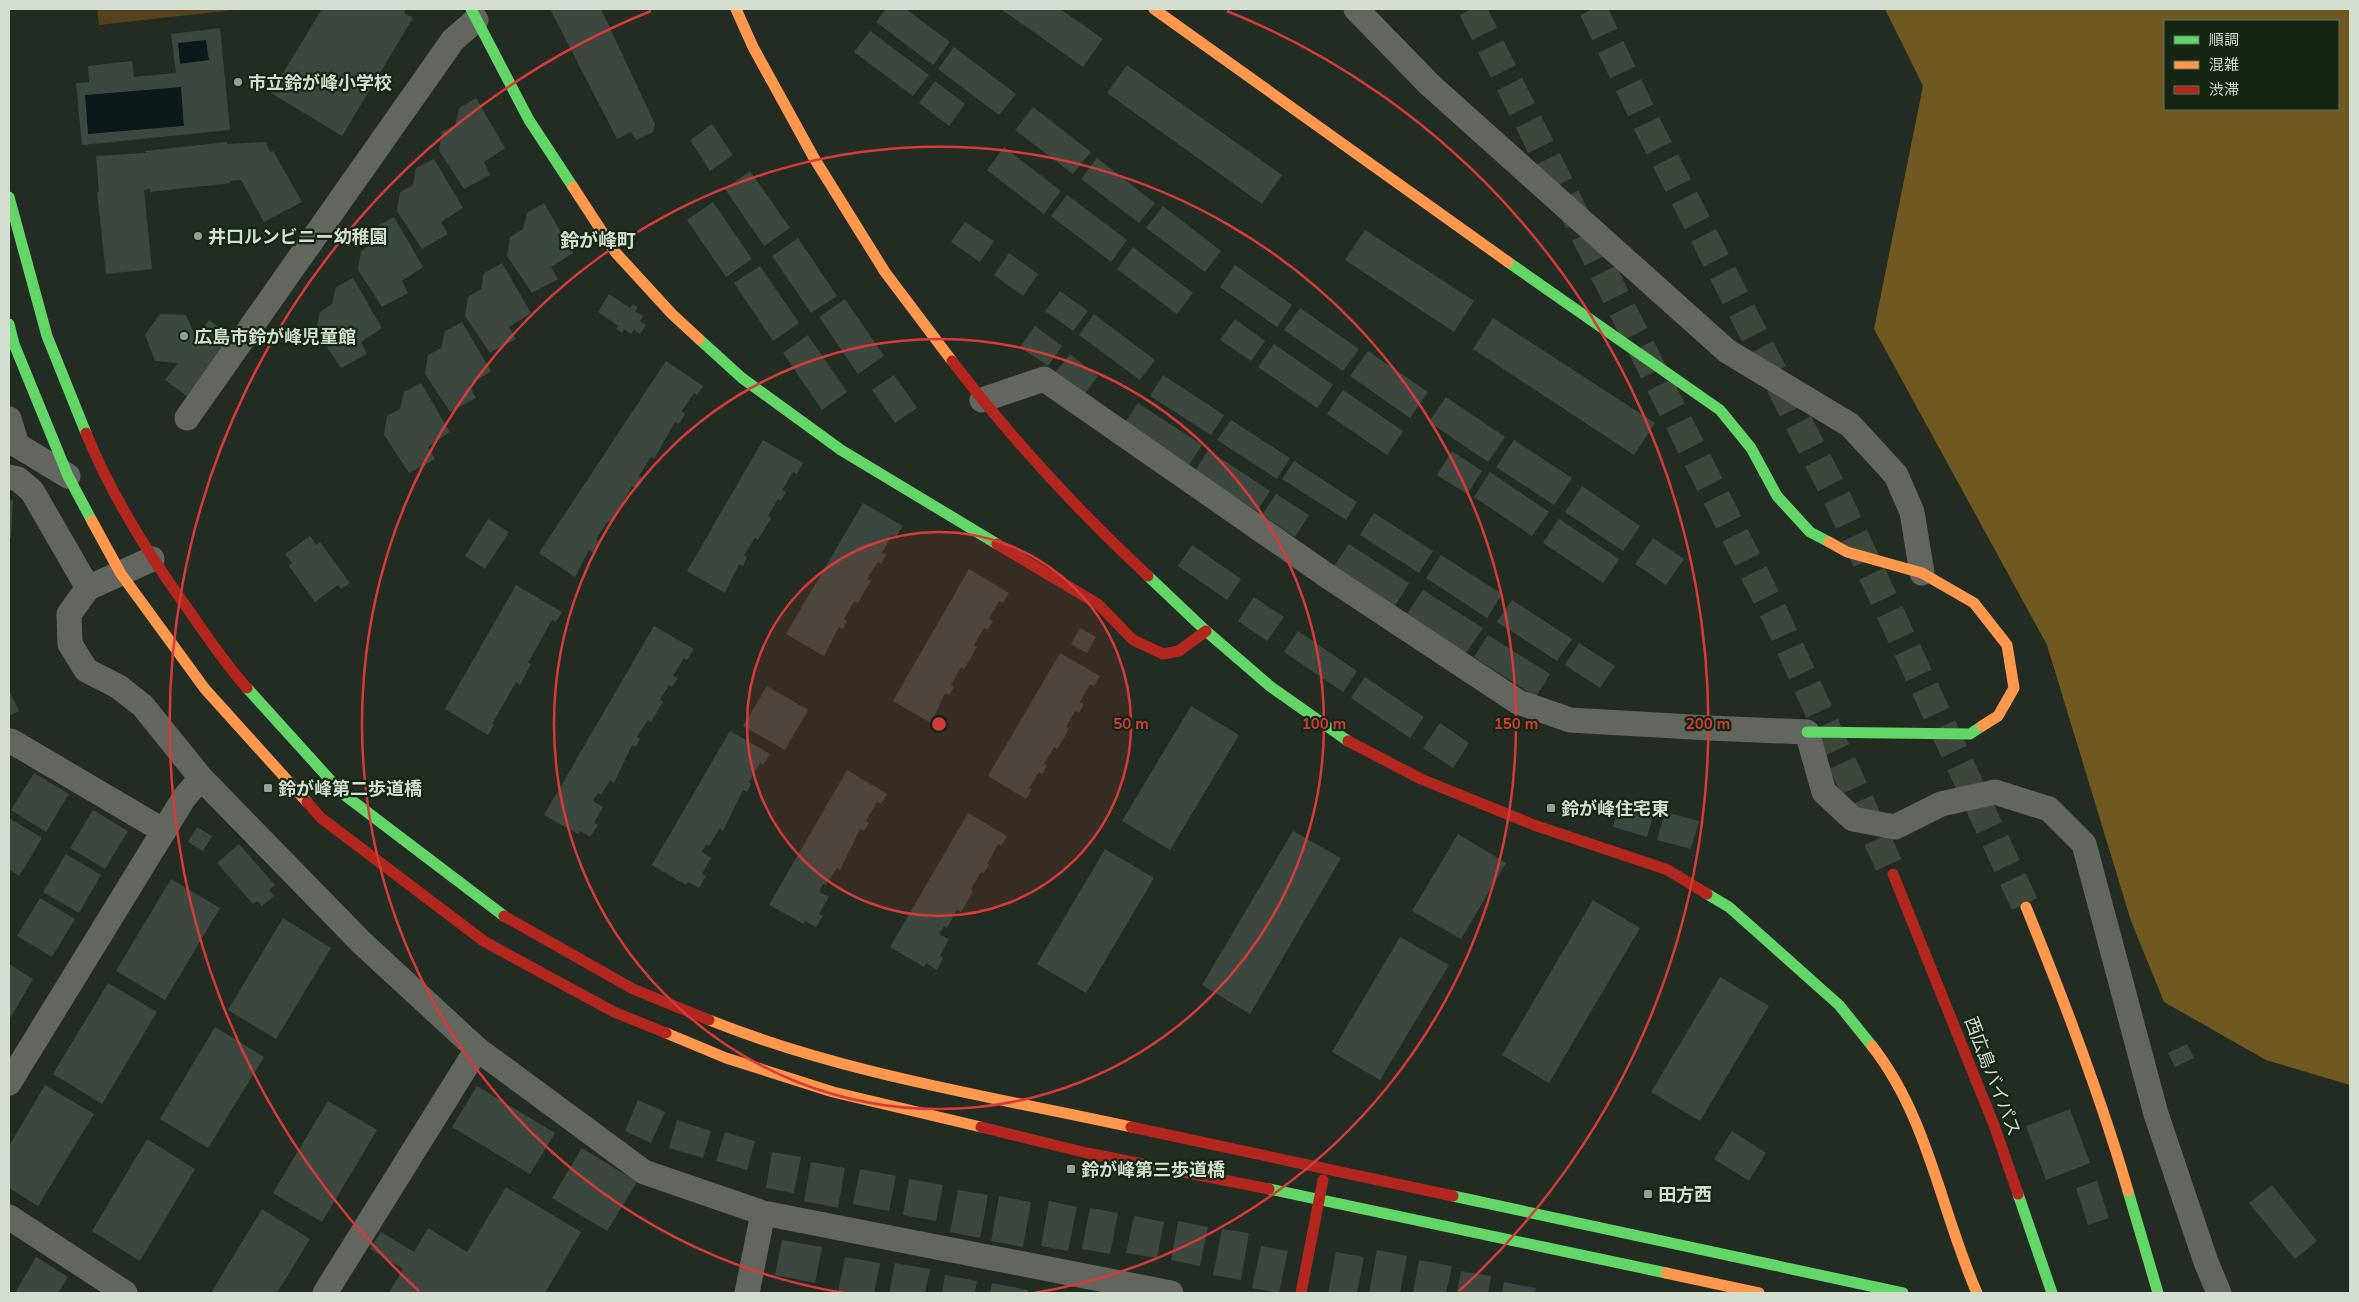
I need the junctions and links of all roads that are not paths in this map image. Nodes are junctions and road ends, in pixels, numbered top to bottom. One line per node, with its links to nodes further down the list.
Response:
1 (736, 9): 7 (main road)
2 (1154, 9): 13 (main road)
3 (1356, 9): 13 (street)
4 (473, 14): 8 (street); 16 (main road)
5 (9, 197): 12 (main road)
6 (9, 324): 10 (main road)
7 (982, 400): 16 (main road); 17 (street)
8 (187, 418)
9 (9, 419): 10 (street)
10 (68, 476): 14 (main road)
11 (9, 477): 15 (street)
12 (152, 558): 14 (street); 25 (main road)
13 (1922, 573): 17 (main road)
14 (121, 574): 15 (street); 26 (main road)
15 (88, 588): 19 (street)
16 (1206, 631): 36 (main road)
17 (1807, 732): 39 (street)
18 (9, 742): 20 (street)
19 (202, 778): 20 (street); 23 (street)
20 (164, 831): 24 (street)
21 (1893, 874): 37 (main road, 西広島バイパス)
22 (2026, 908): 38 (main road)
23 (477, 1049): 27 (street); 30 (street)
24 (9, 1083)
25 (1325, 1169): 26 (main road); 35 (main road)
26 (1319, 1199): 33 (main road); 34 (main road)
27 (763, 1213): 31 (street); 32 (street)
28 (9, 1218): 29 (street)
29 (125, 1293)
30 (325, 1293)
31 (748, 1293)
32 (1172, 1293)
33 (1301, 1293)
34 (1759, 1293)
35 (1903, 1293)
36 (1977, 1293)
37 (2052, 1293)
38 (2158, 1293)
39 (2218, 1293)

